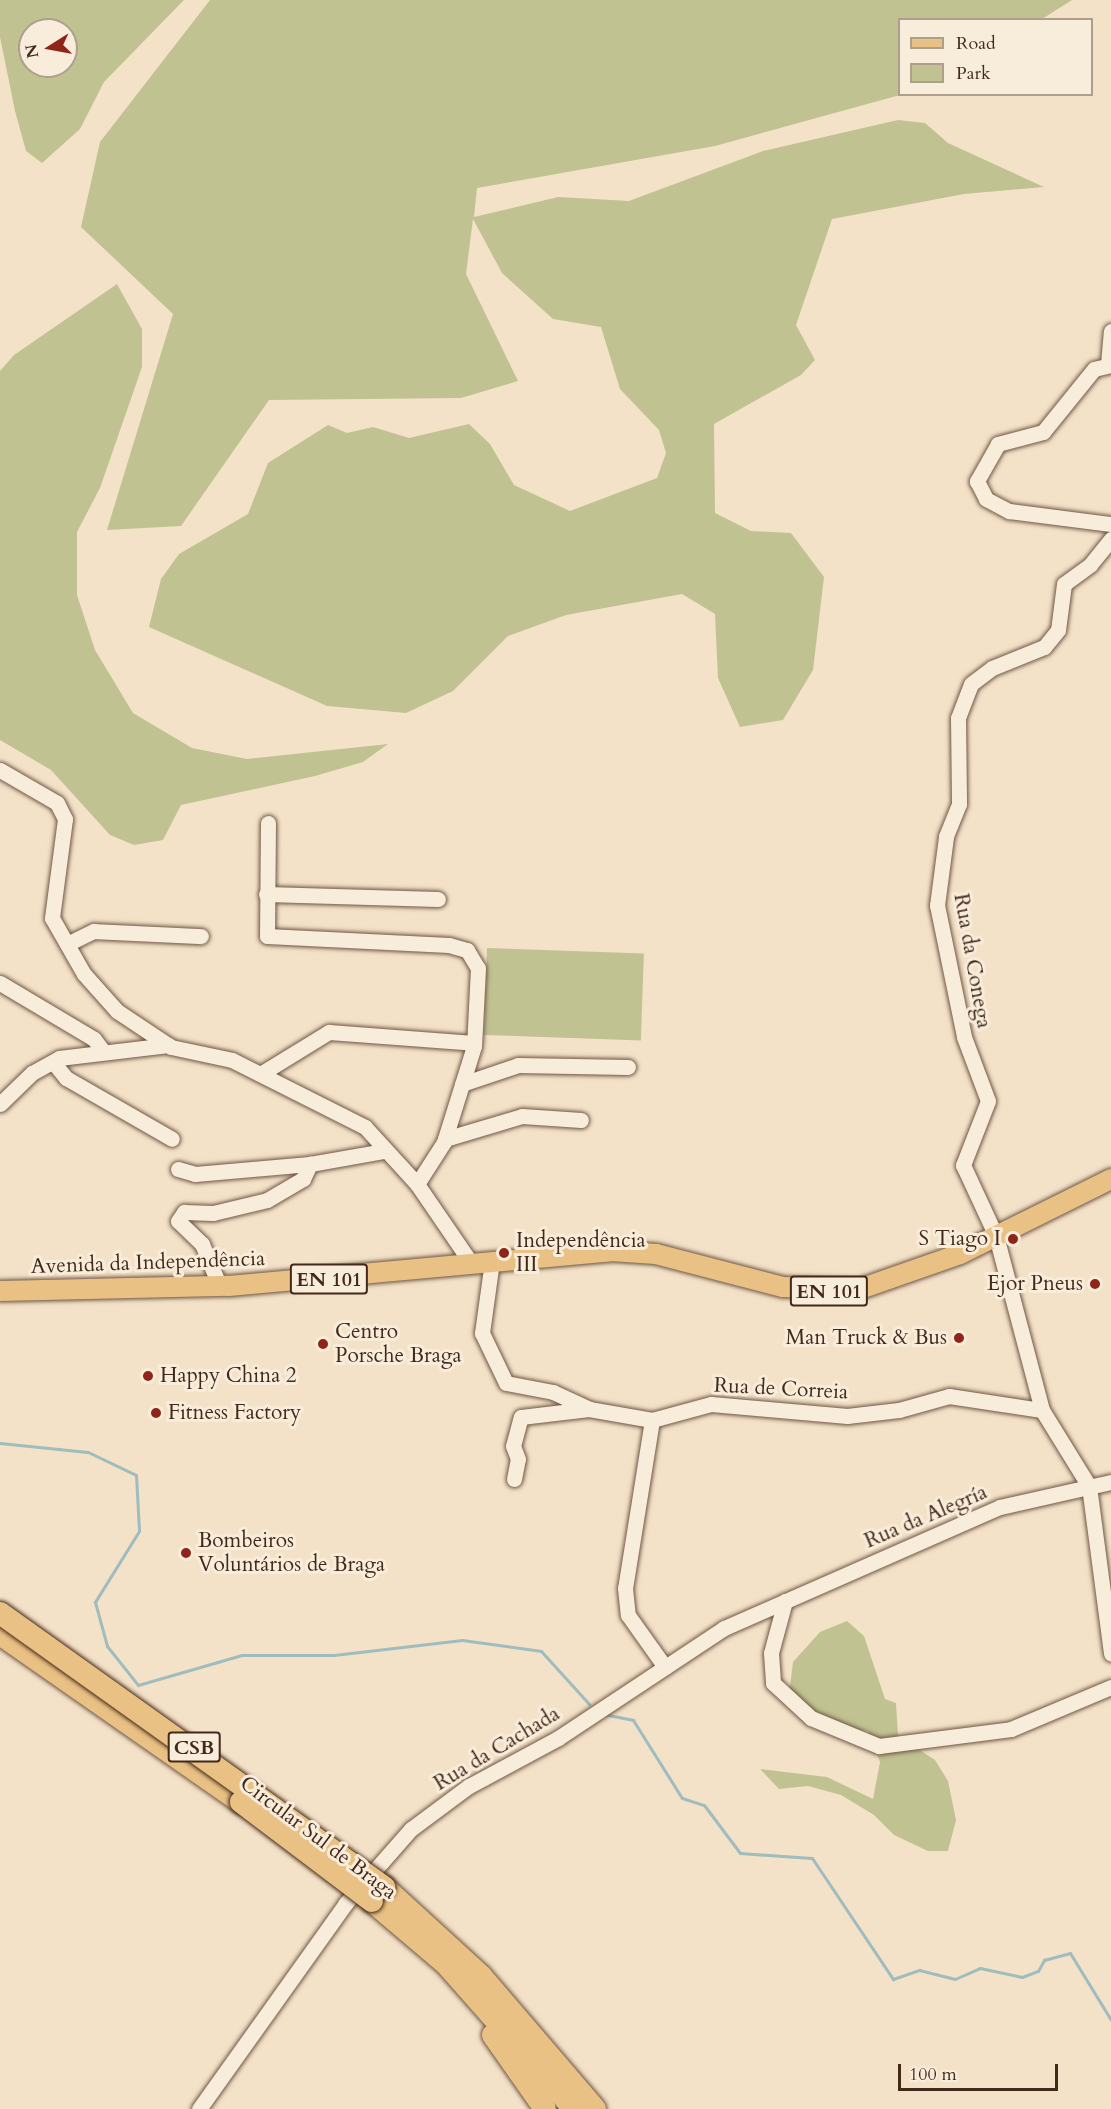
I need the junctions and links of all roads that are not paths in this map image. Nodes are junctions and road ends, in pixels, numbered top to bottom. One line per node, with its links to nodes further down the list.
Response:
1 (1111, 331): 2 (street)
2 (1109, 364): 3 (street)
3 (1111, 524)
4 (1111, 538): 29 (street, Rua da Conega)
5 (0, 770): 10 (street)
6 (268, 823): 7 (street)
7 (266, 894): 8 (street); 12 (street)
8 (438, 899)
9 (201, 936): 10 (street)
10 (67, 944): 13 (street)
11 (0, 983): 14 (street)
12 (474, 1043): 17 (street); 18 (street)
13 (168, 1045): 14 (street); 17 (street)
14 (102, 1051): 15 (street)
15 (53, 1062): 19 (street); 22 (street)
16 (628, 1067): 18 (street)
17 (262, 1073): 24 (street)
18 (462, 1084): 23 (street)
19 (7, 1088): 20 (street)
20 (0, 1104)
21 (581, 1120): 23 (street)
22 (172, 1139)
23 (445, 1139): 28 (street)
24 (383, 1151): 25 (street); 28 (street)
25 (310, 1164): 26 (street); 32 (street)
26 (178, 1169)
27 (1111, 1179): 29 (main road, EN 101)
28 (417, 1184): 31 (street)
29 (996, 1236): 30 (main road, Avenida da Independência / EN 101); 35 (street, Rua da Conega)
30 (492, 1261): 31 (main road, Avenida da Independência / EN 101); 34 (street, Rua de Correia)
31 (471, 1263): 32 (main road, Avenida da Independência / EN 101)
32 (220, 1287): 33 (main road, Avenida da Independência / EN 101)
33 (0, 1291)
34 (589, 1409): 36 (street, Rua de Correia); 37 (street)
35 (1042, 1410): 36 (street, Rua de Correia); 39 (street, Rua da Conega)
36 (652, 1420): 44 (street)
37 (514, 1479)
38 (1111, 1482): 39 (street, Rua da Alegría)
39 (1089, 1486): 40 (street, Rua da Alegría); 43 (street)
40 (785, 1601): 44 (street, Rua da Cachada); 45 (street)
41 (0, 1613): 46 (highway, Circular Sul de Braga / CSB, bridge)
42 (0, 1634): 46 (highway, Circular Sul de Braga / CSB, bridge)
43 (1111, 1654)
44 (665, 1667): 47 (street, Rua da Cachada)
45 (1111, 1687)
46 (378, 1894): 48 (highway); 49 (highway, Circular Sul de Braga / CSB); 50 (highway, Circular Sul de Braga / CSB)
47 (199, 2109)
48 (545, 2109)
49 (573, 2109)
50 (595, 2109)

